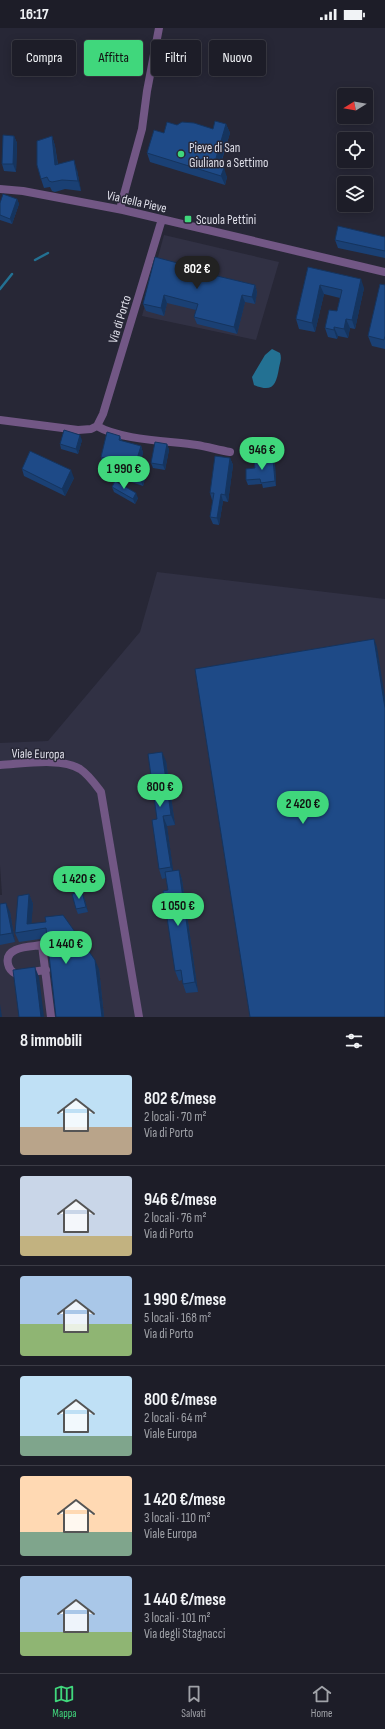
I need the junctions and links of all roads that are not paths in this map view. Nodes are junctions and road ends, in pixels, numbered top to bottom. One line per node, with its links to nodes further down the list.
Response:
1 (159, 28): 3 (street)
2 (0, 189): 3 (street, Via della Pieve)
3 (120, 209): 4 (street, Via della Pieve)
4 (162, 219): 5 (street, Via della Pieve); 7 (street, Via di Porto)
5 (385, 272)
6 (0, 420): 7 (street)
7 (97, 426): 8 (street)
8 (230, 452)
9 (0, 765): 12 (street, Viale Europa)
10 (46, 970): 10 (street); 11 (street)
11 (51, 1017)
12 (139, 1017)

